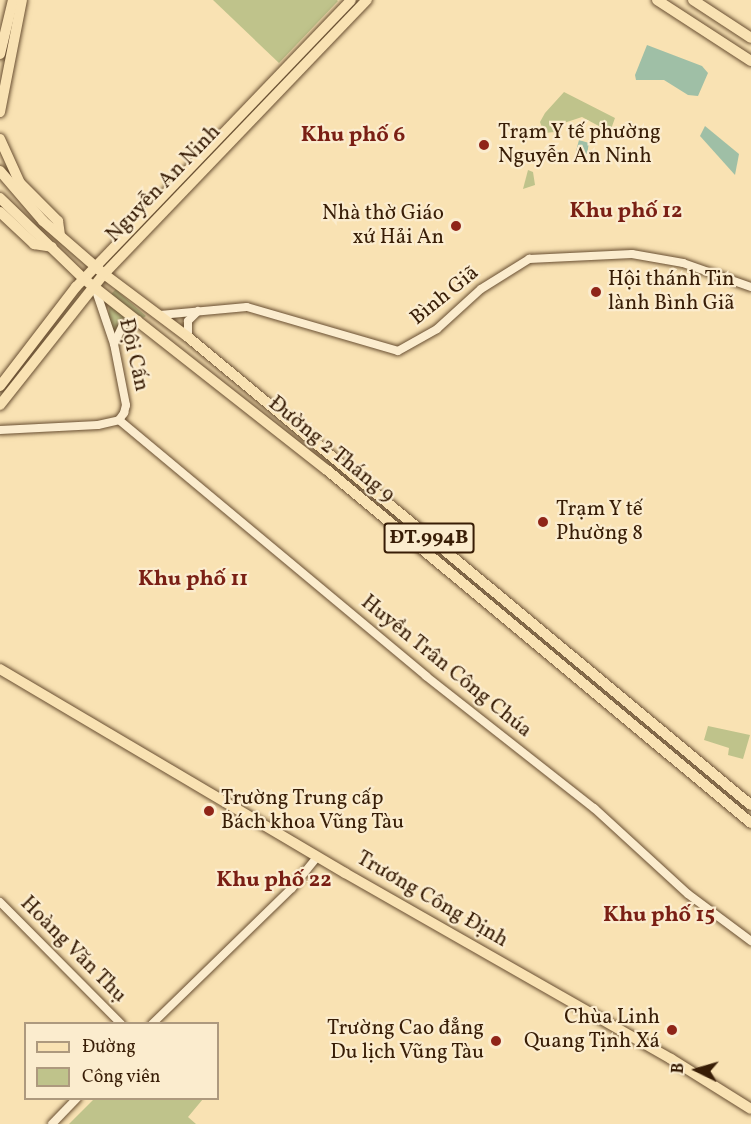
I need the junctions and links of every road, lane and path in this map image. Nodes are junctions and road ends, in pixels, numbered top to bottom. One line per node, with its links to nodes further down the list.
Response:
1 (13, 0): 13 (main road)
2 (22, 0): 15 (main road)
3 (351, 0): 10 (main road, Nguyễn An Ninh)
4 (367, 0): 10 (main road, Nguyễn An Ninh)
5 (657, 0): 14 (main road)
6 (669, 0): 12 (main road)
7 (693, 0): 11 (main road)
8 (702, 0): 9 (main road)
9 (751, 33)
10 (324, 38): 22 (main road, Nguyễn An Ninh); 23 (main road, Nguyễn An Ninh)
11 (751, 38)
12 (751, 52)
13 (0, 54)
14 (751, 61)
15 (0, 112)
16 (0, 139): 20 (main road, Đường 2 Tháng 9 / ĐT.994B)
17 (0, 171): 20 (main road, Đường 2 Tháng 9 / ĐT.994B)
18 (0, 198): 21 (main road, Đường 2 Tháng 9 / ĐT.994B)
19 (0, 212): 21 (main road, Đường 2 Tháng 9 / ĐT.994B)
20 (60, 235): 21 (main road); 22 (main road, Đường 2 Tháng 9 / ĐT.994B)
21 (52, 247): 24 (main road, Đường 2 Tháng 9 / ĐT.994B)
22 (95, 266): 23 (main road, Đường 2 Tháng 9 / ĐT.994B); 24 (main road, Nguyễn An Ninh)
23 (104, 274): 25 (main road, Nguyễn An Ninh); 28 (main road, Đường 2 Tháng 9 / ĐT.994B)
24 (84, 279): 25 (main road, Đường 2 Tháng 9 / ĐT.994B); 32 (main road, Nguyễn An Ninh)
25 (94, 286): 29 (main road, Đường 2 Tháng 9 / ĐT.994B); 31 (street, Đội Cấn); 33 (main road, Nguyễn An Ninh)
26 (751, 287): 27 (street, Bình Giã)
27 (198, 310): 28 (street, Bình Giã); 30 (street)
28 (160, 315): 30 (main road, Đường 2 Tháng 9 / ĐT.994B)
29 (138, 320): 31 (street); 37 (main road, Đường 2 Tháng 9 / ĐT.994B)
30 (188, 337): 36 (main road, Đường 2 Tháng 9 / ĐT.994B)
31 (114, 344): 34 (street, Đội Cấn)
32 (0, 386)
33 (0, 405)
34 (119, 420): 35 (street, Đội Cấn); 45 (street, Huyền Trân Công Chúa)
35 (0, 430)
36 (326, 453): 37 (main road); 39 (main road, Đường 2 Tháng 9 / ĐT.994B)
37 (327, 470): 40 (main road, Đường 2 Tháng 9 / ĐT.994B)
38 (0, 669): 43 (main road, Trương Công Định)
39 (728, 786): 40 (main road); 41 (main road, Đường 2 Tháng 9 / ĐT.994B)
40 (720, 797): 42 (main road, Đường 2 Tháng 9 / ĐT.994B)
41 (751, 805)
42 (751, 822)
43 (317, 857): 47 (street); 49 (main road, Trương Công Định)
44 (0, 902): 46 (street, Hoàng Văn Thụ)
45 (751, 941)
46 (120, 1022)
47 (153, 1022)
48 (75, 1100): 50 (street)
49 (751, 1109)
50 (52, 1124)

